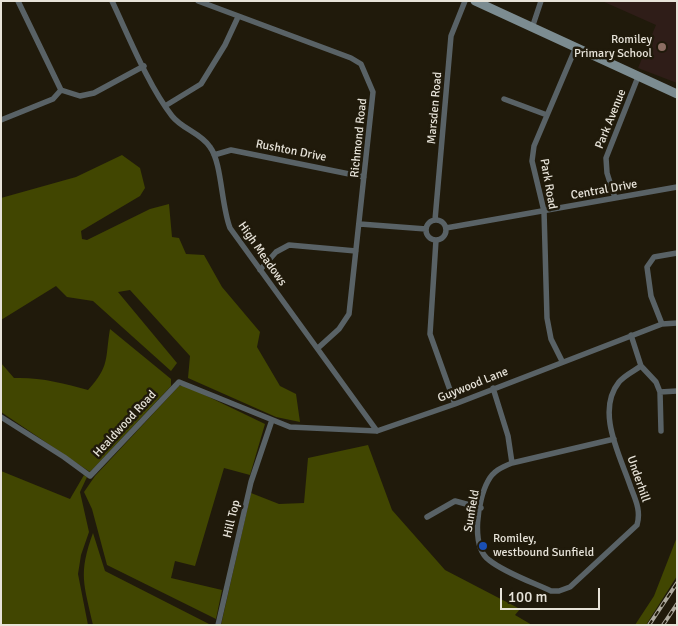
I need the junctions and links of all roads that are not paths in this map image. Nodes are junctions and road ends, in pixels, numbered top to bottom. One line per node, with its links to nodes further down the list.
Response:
1 (18, 1): 12 (street)
2 (112, 1): 10 (street)
3 (198, 1): 7 (street, Richmond Road)
4 (465, 1): 23 (street, Marsden Road)
5 (475, 1): 8 (street)
6 (542, 1): 8 (street)
7 (238, 17): 15 (street); 19 (street, Richmond Road)
8 (532, 28): 9 (street)
9 (576, 47): 11 (street); 16 (street, Park Road)
10 (144, 66): 12 (street); 15 (street)
11 (638, 77): 13 (street); 21 (street, Park Avenue)
12 (61, 90): 17 (street)
13 (677, 94)
14 (504, 99): 16 (street)
15 (165, 106): 18 (street)
16 (547, 115): 22 (street, Park Road)
17 (1, 120)
18 (214, 155): 19 (street, Rushton Drive); 30 (street, High Meadows)
19 (364, 177): 24 (street, Richmond Road)
20 (677, 187): 21 (street, Central Drive)
21 (615, 198): 22 (street, Central Drive)
22 (544, 211): 25 (street, Central Drive); 35 (street, Park Road)
23 (436, 220): 25 (street); 26 (street)
24 (360, 224): 26 (street); 28 (street, Richmond Road)
25 (446, 228): 27 (street)
26 (426, 229): 27 (street)
27 (436, 240): 40 (street)
28 (356, 251): 30 (street); 34 (street, Richmond Road)
29 (677, 253): 32 (street)
30 (260, 270): 34 (street, High Meadows)
31 (677, 323): 32 (street, Guywood Lane)
32 (662, 324): 33 (street, Guywood Lane)
33 (632, 335): 35 (street, Guywood Lane); 36 (street)
34 (318, 348): 43 (street, High Meadows)
35 (562, 361): 37 (street, Guywood Lane)
36 (641, 366): 39 (street); 45 (street, Underhill)
37 (493, 388): 40 (street, Guywood Lane); 46 (street)
38 (677, 391): 39 (street)
39 (660, 392): 44 (street)
40 (455, 404): 43 (street, Guywood Lane)
41 (1, 417): 42 (street, Healdwood Road)
42 (272, 420): 43 (street, Guywood Lane); 50 (street, Hill Top)
43 (378, 431)
44 (661, 431)
45 (614, 439): 46 (street); 49 (street, Underhill)
46 (512, 464): 47 (street, Sunfield)
47 (481, 508): 48 (street); 49 (street, Sunfield)
48 (427, 517)
49 (570, 587)
50 (218, 625)

